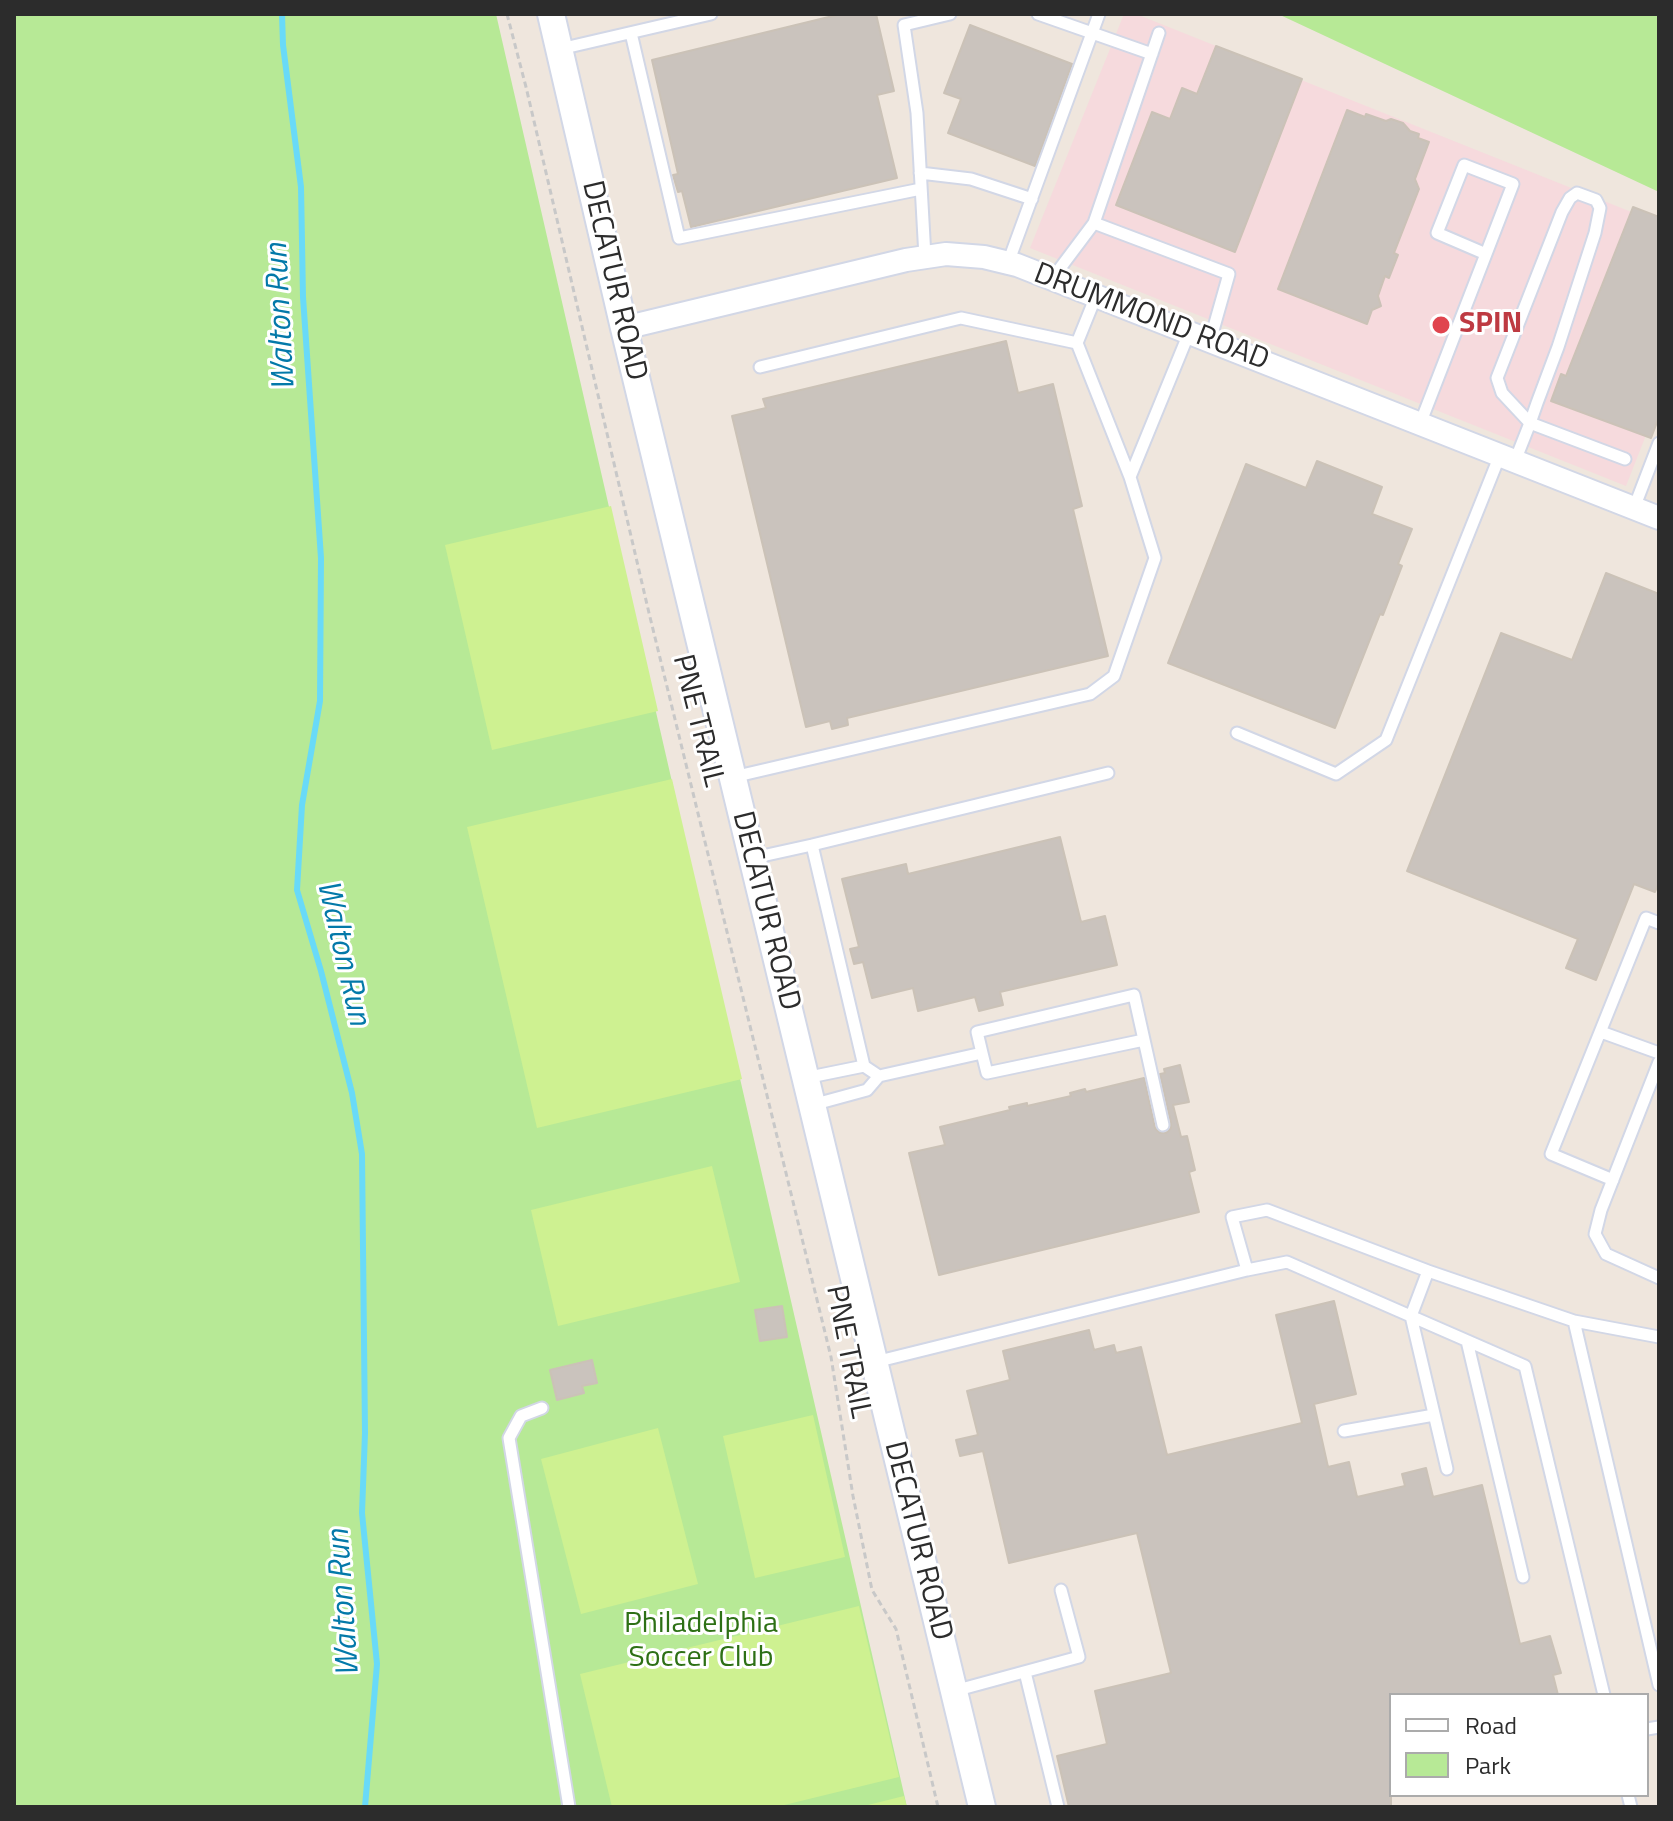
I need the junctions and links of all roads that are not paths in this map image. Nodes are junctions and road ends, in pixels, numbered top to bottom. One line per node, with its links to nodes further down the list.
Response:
1 (551, 14): 10 (street, DECATUR ROAD)
2 (711, 14): 7 (lane)
3 (950, 14): 6 (lane)
4 (1038, 14): 9 (lane)
5 (1099, 14): 9 (lane)
6 (903, 20): 12 (lane)
7 (631, 33): 10 (lane); 13 (lane)
8 (1159, 33): 11 (lane)
9 (1092, 35): 11 (lane); 14 (lane)
10 (559, 49): 21 (street, DECATUR ROAD)
11 (1152, 54): 15 (lane)
12 (920, 173): 13 (lane); 14 (lane)
13 (921, 189): 17 (lane)
14 (1032, 199): 18 (lane)
15 (1094, 223): 19 (lane); 22 (lane)
16 (1486, 254): 16 (lane); 26 (lane)
17 (925, 257): 18 (street, DRUMMOND ROAD); 21 (street, DRUMMOND ROAD)
18 (1008, 263): 19 (street, DRUMMOND ROAD)
19 (1052, 279): 20 (street, DRUMMOND ROAD)
20 (1096, 296): 22 (street, DRUMMOND ROAD); 23 (lane)
21 (624, 328): 35 (street, DECATUR ROAD)
22 (1200, 337): 26 (street, DRUMMOND ROAD); 30 (lane)
23 (1077, 343): 24 (lane); 30 (lane)
24 (760, 367)
25 (1530, 423): 25 (lane); 28 (lane); 29 (lane)
26 (1420, 424): 28 (street, DRUMMOND ROAD)
27 (1659, 443): 31 (lane)
28 (1508, 458): 31 (street, DRUMMOND ROAD); 33 (lane)
29 (1625, 459)
30 (1130, 477): 35 (lane)
31 (1634, 508): 32 (street, DRUMMOND ROAD)
32 (1659, 518)
33 (1237, 733)
34 (1108, 773): 36 (lane)
35 (733, 777): 37 (street, DECATUR ROAD)
36 (812, 845): 37 (lane); 44 (lane)
37 (752, 858): 46 (street, DECATUR ROAD)
38 (1659, 923): 39 (lane)
39 (1601, 1032): 42 (lane); 49 (lane)
40 (1144, 1040): 41 (lane); 41 (lane); 48 (lane)
41 (982, 1053): 45 (lane)
42 (1659, 1053)
43 (1659, 1062): 49 (lane)
44 (864, 1066): 45 (lane); 46 (lane)
45 (879, 1076): 47 (lane)
46 (805, 1078): 47 (street, DECATUR ROAD)
47 (812, 1105): 57 (street, DECATUR ROAD)
48 (1163, 1125)
49 (1613, 1180): 52 (lane)
50 (1247, 1270): 51 (lane); 53 (lane); 57 (lane)
51 (1428, 1271): 53 (lane); 54 (lane)
52 (1659, 1278)
53 (1411, 1316): 56 (lane); 59 (lane)
54 (1574, 1321): 55 (lane); 65 (lane)
55 (1659, 1337)
56 (1467, 1341): 62 (lane); 67 (lane)
57 (874, 1362): 66 (street, DECATUR ROAD)
58 (542, 1408): 68 (lane)
59 (1434, 1415): 60 (lane); 61 (lane)
60 (1344, 1431)
61 (1447, 1469)
62 (1523, 1577)
63 (1061, 1590): 64 (lane)
64 (1025, 1672): 66 (lane); 70 (lane)
65 (1659, 1685)
66 (954, 1691): 69 (street, DECATUR ROAD)
67 (1604, 1693)
68 (569, 1807)
69 (982, 1807)
70 (1058, 1807)

